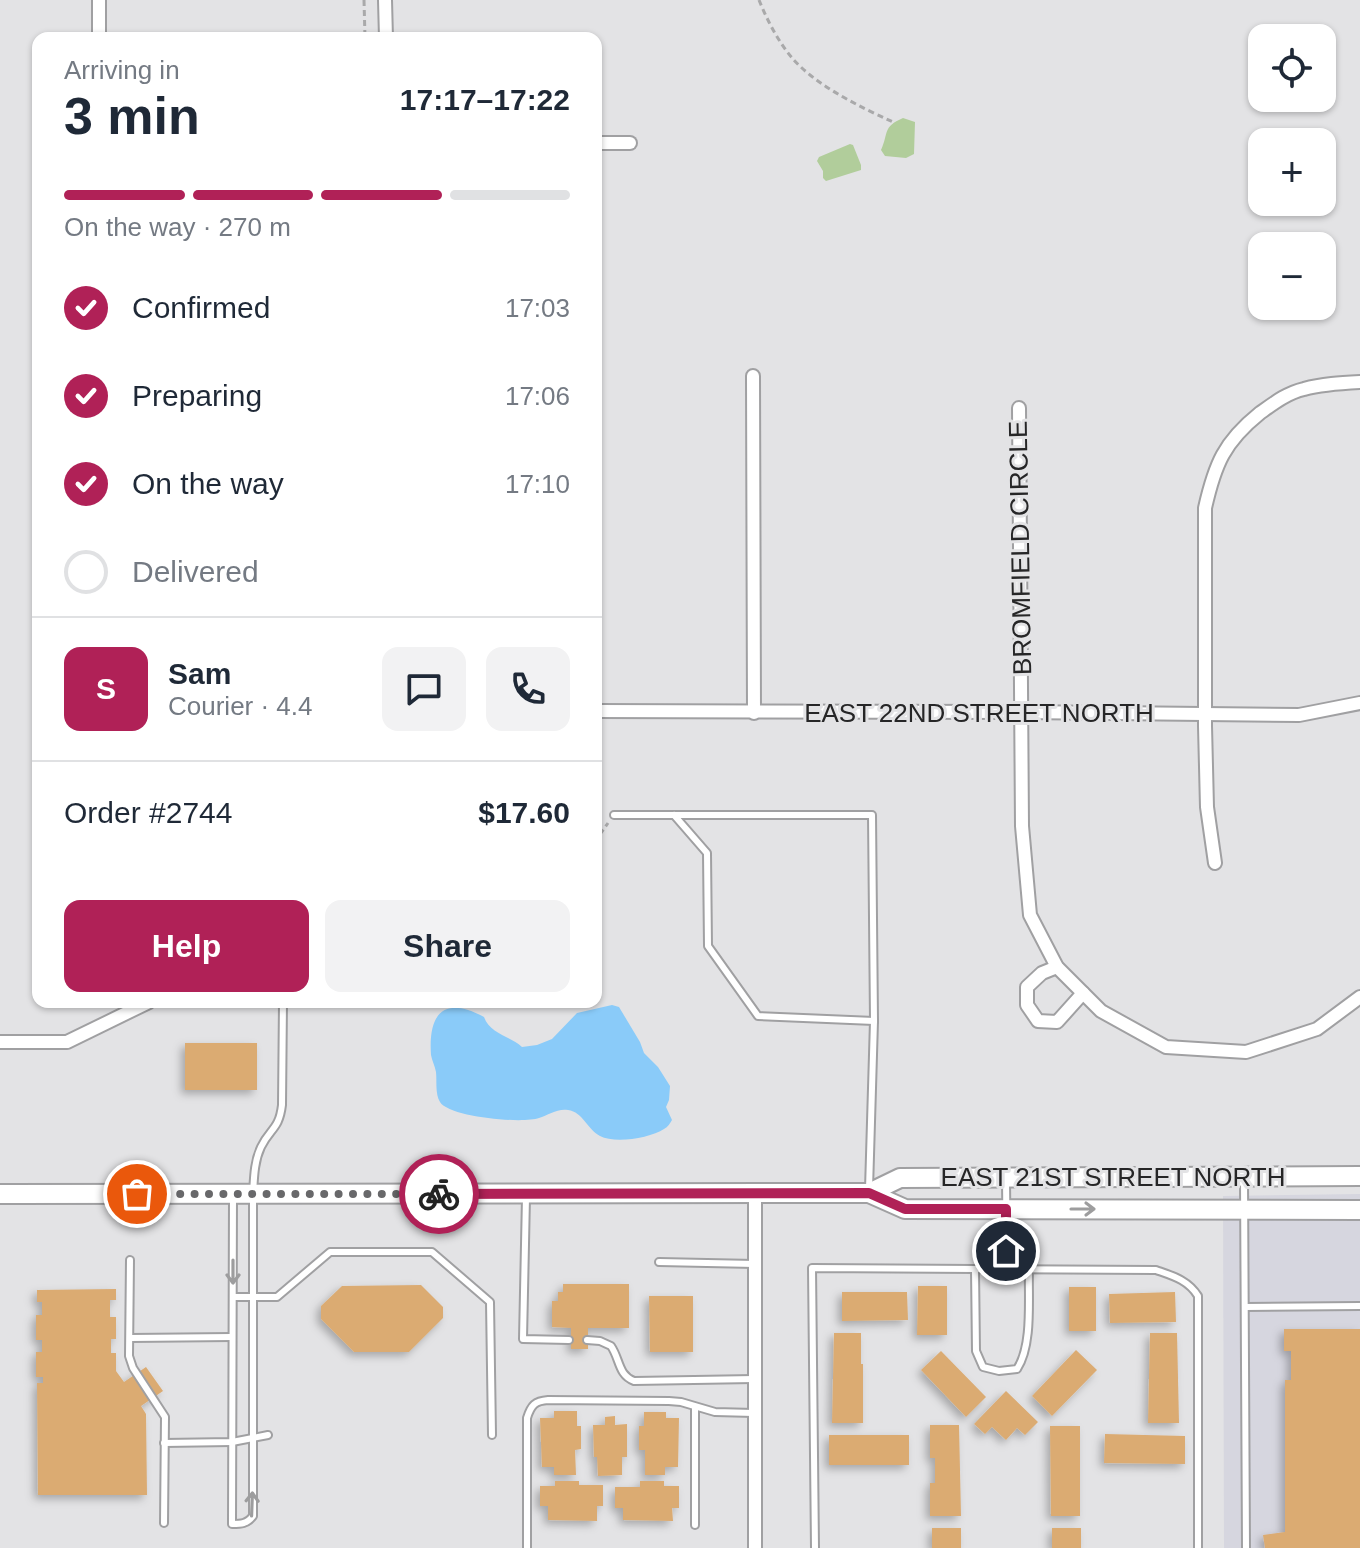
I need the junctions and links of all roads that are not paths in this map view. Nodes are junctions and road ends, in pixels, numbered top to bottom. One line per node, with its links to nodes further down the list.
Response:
1 (99, 0): 3 (street)
2 (385, 0): 4 (street)
3 (99, 32)
4 (386, 32)
5 (602, 143): 6 (street)
6 (630, 143)
7 (753, 376): 13 (street)
8 (1360, 382): 14 (street)
9 (1019, 408): 12 (street, BROMFIELD CIRCLE)
10 (1360, 703): 14 (street, EAST 22ND STREET NORTH)
11 (602, 711): 13 (street, EAST 22ND STREET NORTH)
12 (1021, 712): 13 (street, EAST 22ND STREET NORTH); 14 (street, EAST 22ND STREET NORTH); 18 (street, BROMFIELD CIRCLE)
13 (754, 713)
14 (1204, 715): 17 (street)
15 (614, 815): 16 (lane)
16 (674, 815): 23 (lane); 23 (lane)
17 (1215, 863)
18 (1057, 967): 19 (street, BROMFIELD CIRCLE); 19 (street)
19 (1083, 993): 20 (street, BROMFIELD CIRCLE)
20 (1360, 997)
21 (137, 1008): 24 (street)
22 (283, 1008): 31 (lane)
23 (874, 1021): 28 (lane)
24 (0, 1042)
25 (1360, 1176): 27 (main road, EAST 21ST STREET NORTH)
26 (1006, 1177): 27 (main road, EAST 21ST STREET NORTH); 28 (main road, EAST 21ST STREET NORTH); 34 (lane)
27 (1244, 1177): 35 (lane)
28 (869, 1193): 33 (main road, EAST 21ST STREET NORTH); 34 (main road, EAST 21ST STREET NORTH)
29 (0, 1194): 30 (main road, EAST 21ST STREET NORTH)
30 (233, 1194): 31 (main road, EAST 21ST STREET NORTH); 43 (lane, one-way to 43)
31 (253, 1194): 32 (main road, EAST 21ST STREET NORTH); 44 (lane)
32 (526, 1194): 33 (main road, EAST 21ST STREET NORTH); 49 (lane)
33 (755, 1194): 39 (street)
34 (1006, 1209): 35 (main road, EAST 21ST STREET NORTH, one-way to 35); 41 (lane)
35 (1244, 1209): 36 (main road, EAST 21ST STREET NORTH); 46 (lane)
36 (1360, 1210)
37 (130, 1260): 48 (lane)
38 (659, 1262): 39 (lane)
39 (755, 1264): 51 (street)
40 (975, 1269): 41 (lane); 42 (lane); 63 (lane)
41 (1007, 1269): 42 (lane)
42 (1029, 1269): 64 (lane)
43 (233, 1297): 44 (lane); 47 (lane)
44 (253, 1297): 55 (lane); 56 (lane)
45 (1360, 1306): 46 (lane)
46 (1245, 1307): 65 (lane)
47 (232, 1337): 48 (lane); 57 (lane)
48 (130, 1338): 58 (lane)
49 (569, 1340)
50 (587, 1340): 51 (lane)
51 (754, 1379): 53 (street)
52 (695, 1407): 53 (lane); 60 (lane); 61 (lane)
53 (754, 1413): 62 (street)
54 (268, 1435): 56 (lane)
55 (492, 1435)
56 (253, 1437): 57 (lane); 57 (lane, one-way to 56)
57 (232, 1442): 58 (lane)
58 (164, 1443): 59 (lane)
59 (164, 1523)
60 (695, 1525)
61 (527, 1548)
62 (755, 1548)
63 (815, 1548)
64 (1198, 1548)
65 (1246, 1548)

